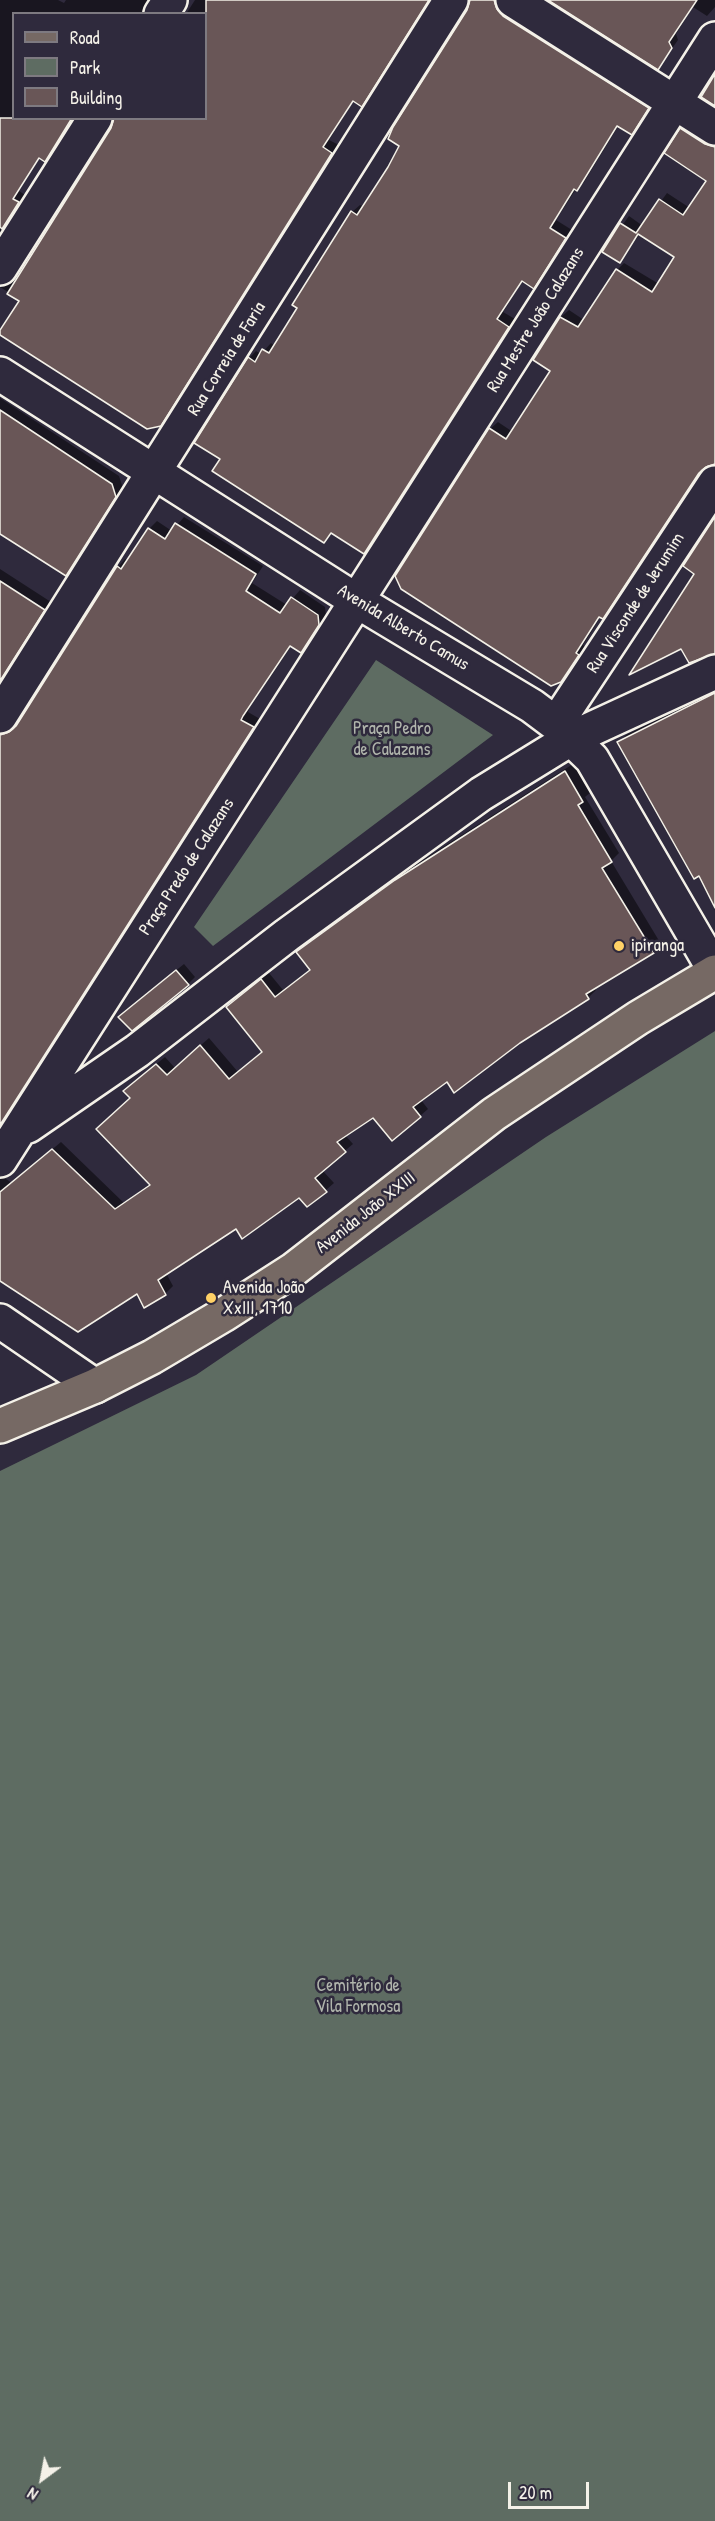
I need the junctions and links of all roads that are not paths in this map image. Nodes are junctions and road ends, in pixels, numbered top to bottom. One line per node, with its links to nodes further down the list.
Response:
1 (451, 0): 9 (street, Rua Correia de Faria)
2 (513, 0): 4 (street)
3 (715, 39): 4 (street, Rua Mestre João Calazans)
4 (674, 102): 6 (street); 11 (street, Rua Mestre João Calazans)
5 (94, 120): 7 (street)
6 (715, 128)
7 (0, 267)
8 (0, 374): 9 (street, Avenida Alberto Camus)
9 (155, 473): 11 (street, Avenida Alberto Camus); 13 (street, Rua Correia de Faria)
10 (715, 483): 14 (street, Rua Visconde de Jerumim)
11 (357, 601): 14 (street, Avenida Alberto Camus); 16 (street, Praça Predo de Calazans)
12 (715, 672): 14 (street)
13 (0, 716)
14 (564, 731): 15 (street, Avenida Alberto Camus); 16 (street)
15 (715, 971): 18 (main road, Avenida João XXIII)
16 (8, 1147)
17 (0, 1321): 18 (street)
18 (95, 1386): 19 (main road, Avenida João XXIII)
19 (0, 1426)

